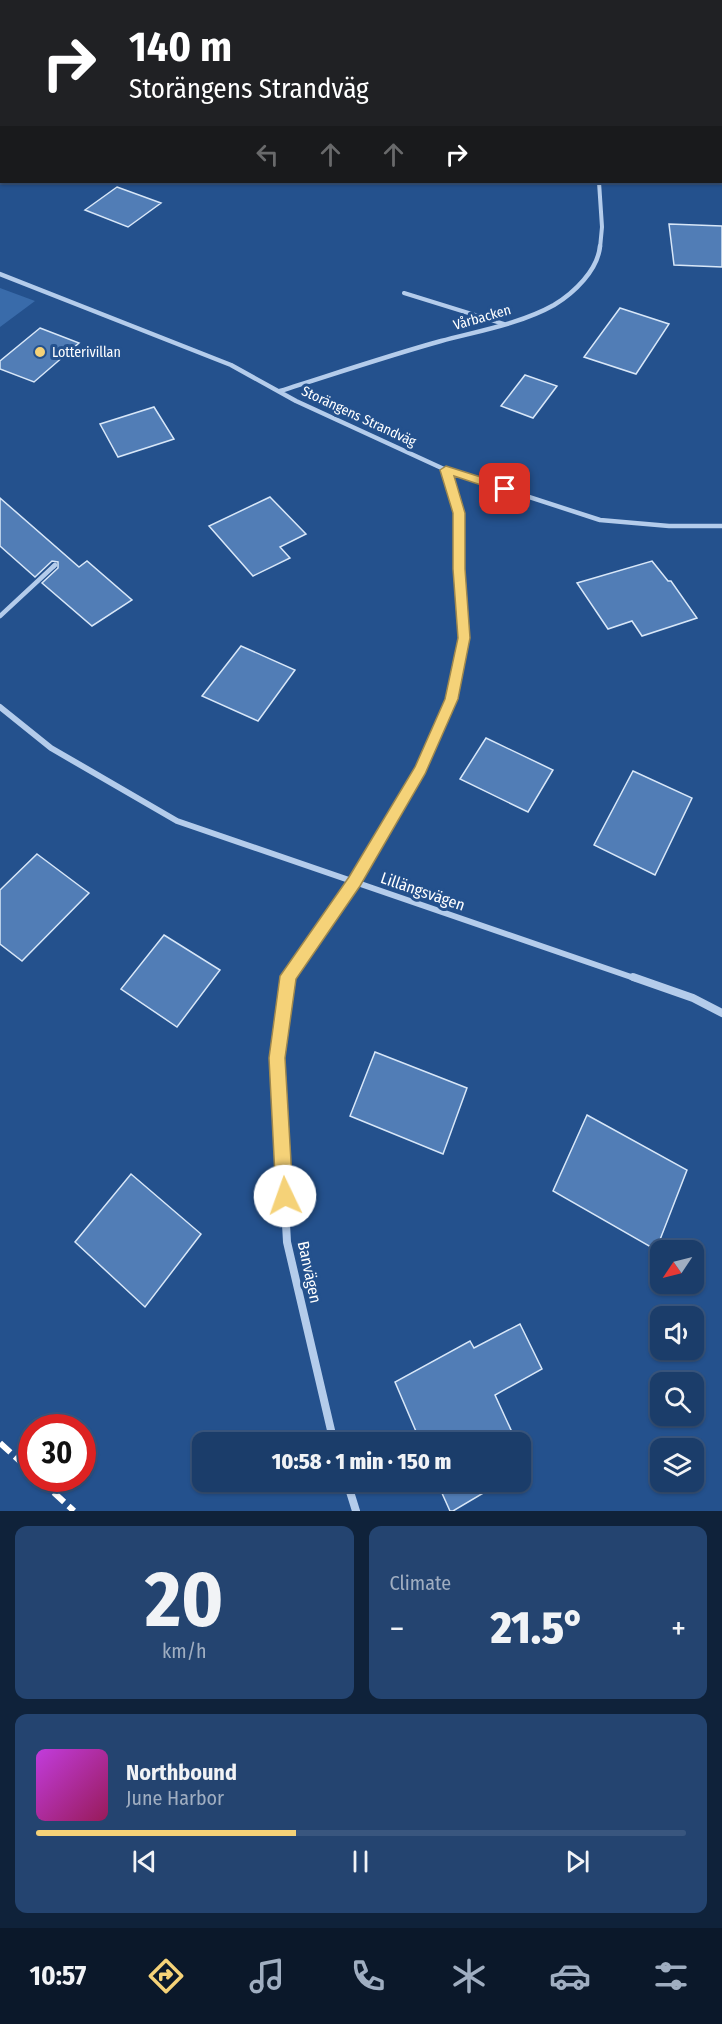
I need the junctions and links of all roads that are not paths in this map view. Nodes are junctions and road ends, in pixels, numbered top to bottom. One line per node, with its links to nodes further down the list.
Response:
1 (599, 183): 4 (street, Vårbacken)
2 (0, 274): 5 (street, Storängens Strandväg)
3 (404, 293): 4 (lane)
4 (504, 324): 5 (street, Vårbacken)
5 (280, 391): 6 (street, Storängens Strandväg)
6 (446, 470): 7 (street, Storängens Strandväg); 11 (street, Banvägen)
7 (722, 526)
8 (55, 565): 9 (lane)
9 (0, 616)
10 (0, 707): 11 (street, Lillängsvägen)
11 (354, 881): 12 (street, Lillängsvägen); 13 (street, Banvägen)
12 (722, 1013)
13 (331, 1432)
14 (350, 1492): 15 (street)
15 (356, 1511)

